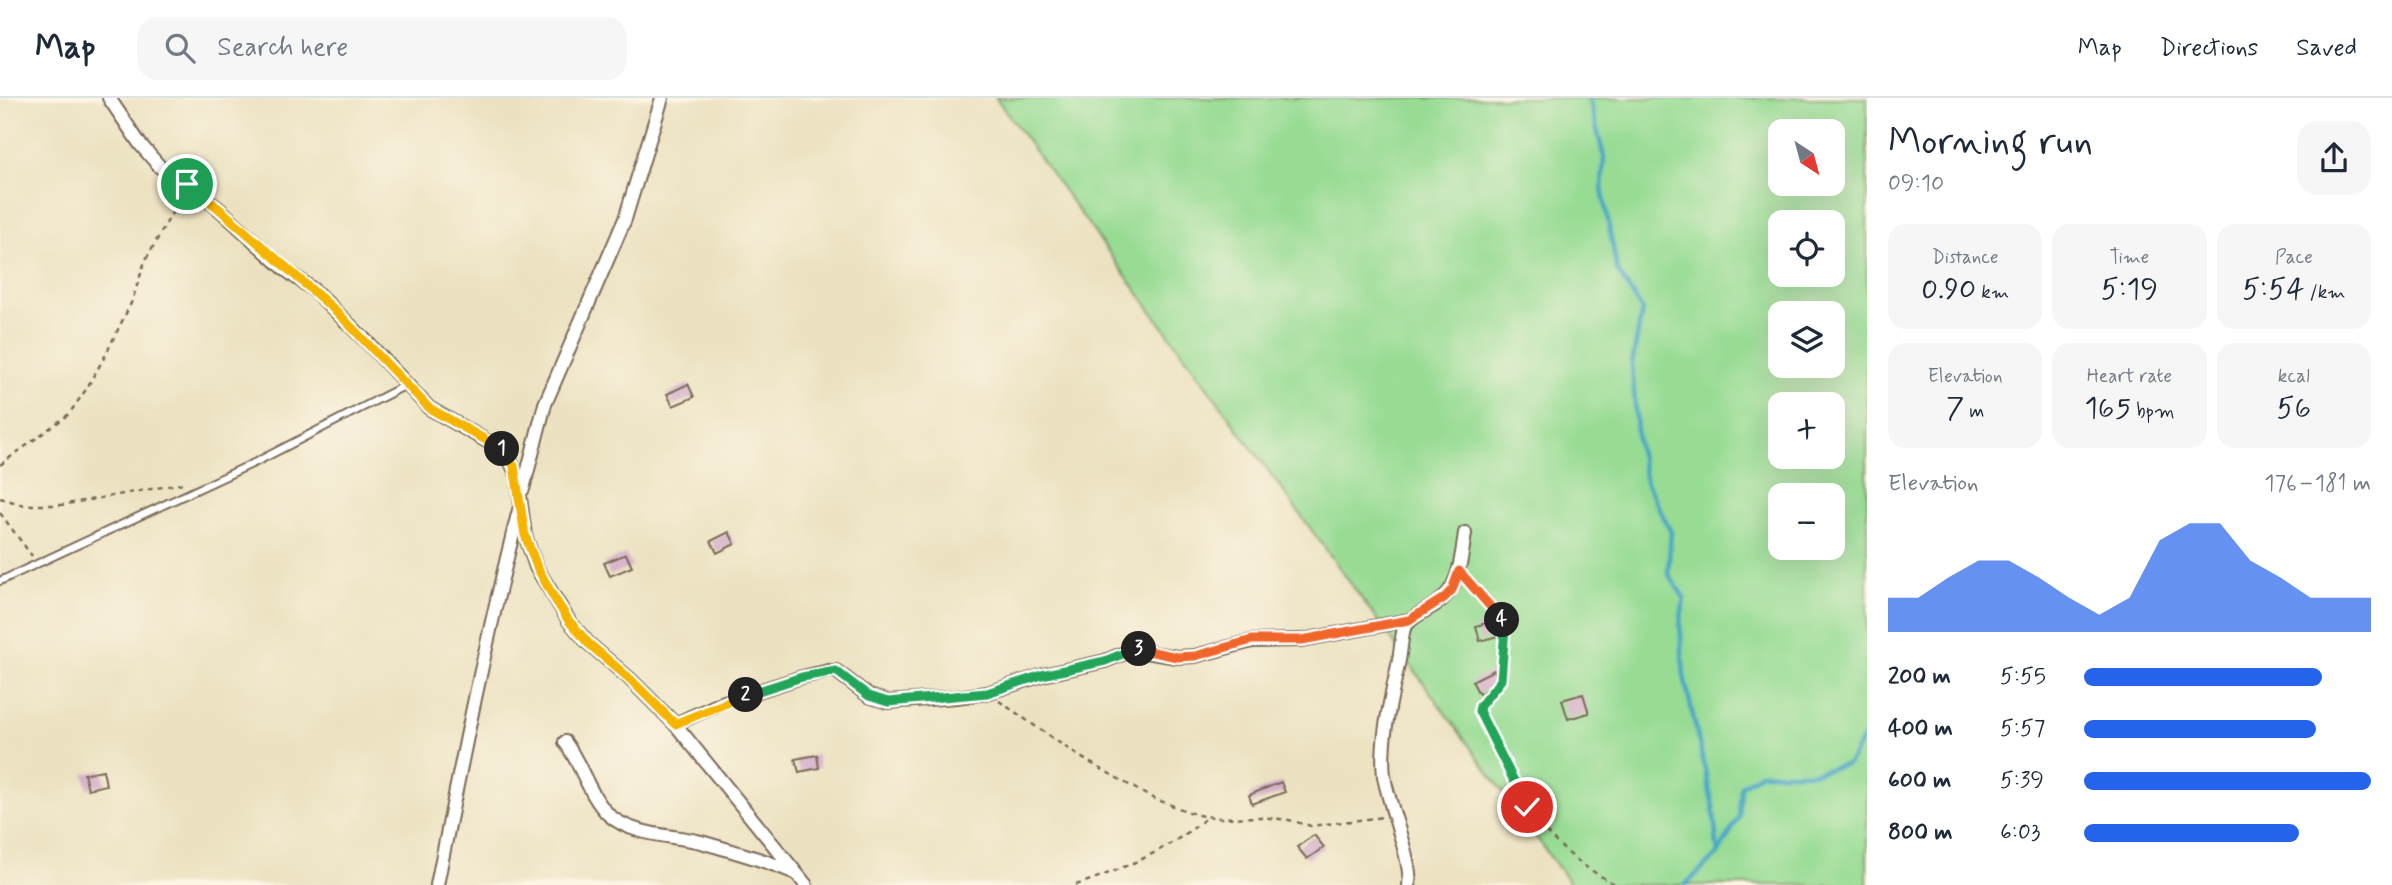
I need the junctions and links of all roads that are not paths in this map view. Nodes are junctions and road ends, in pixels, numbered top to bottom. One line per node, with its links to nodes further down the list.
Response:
1 (109, 98): 3 (street)
2 (663, 98): 4 (street)
3 (407, 385): 4 (street); 6 (lane)
4 (521, 502): 8 (street); 11 (street)
5 (1465, 533): 7 (street)
6 (0, 581)
7 (1409, 620): 8 (street); 13 (street)
8 (675, 724): 10 (street)
9 (565, 742): 10 (street)
10 (796, 873): 12 (street)
11 (437, 885)
12 (806, 885)
13 (1409, 885)

